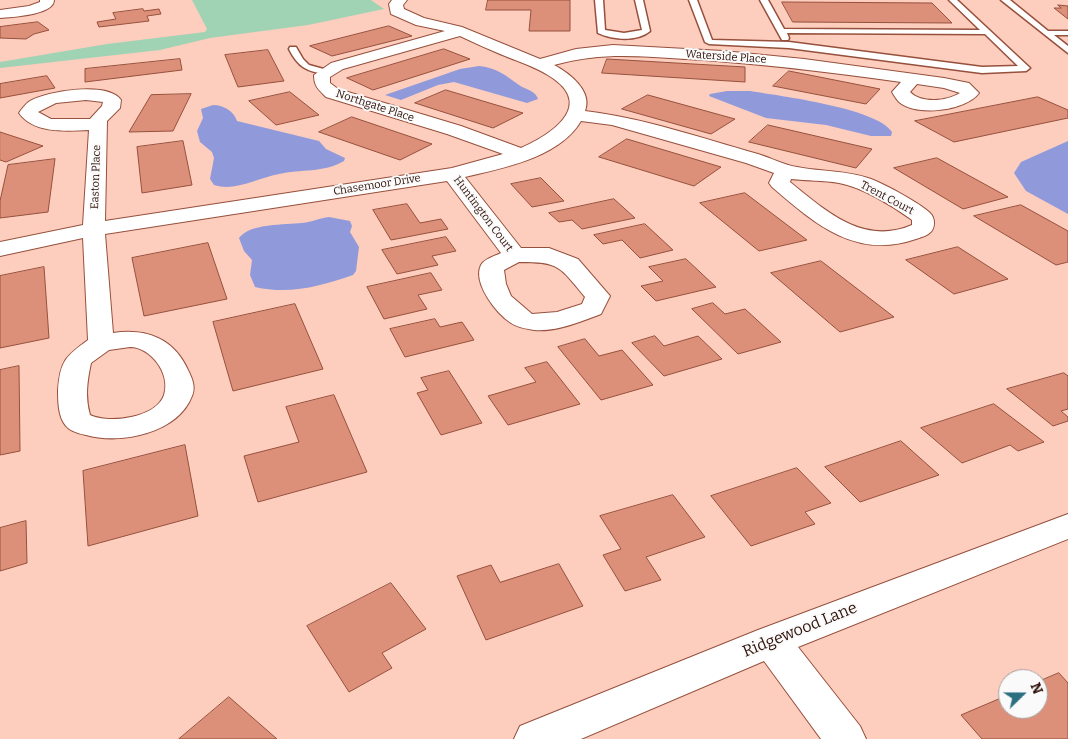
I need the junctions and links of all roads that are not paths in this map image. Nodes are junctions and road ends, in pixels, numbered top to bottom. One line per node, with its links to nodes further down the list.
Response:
1 (47, 0): 9 (street)
2 (599, 0): 3 (lane)
3 (639, 0)
4 (693, 0): 15 (lane)
5 (764, 0): 11 (lane)
6 (953, 0): 12 (lane)
7 (1005, 0): 13 (lane)
8 (397, 2): 10 (street)
9 (0, 14)
10 (456, 30): 18 (street); 19 (street, Northgate Place)
11 (781, 30): 12 (lane); 15 (lane)
12 (988, 32): 15 (lane)
13 (1046, 33): 14 (lane); 17 (lane)
14 (1068, 33)
15 (789, 45)
16 (293, 49): 19 (lane)
17 (1068, 50)
18 (539, 64): 20 (street, Waterside Place); 21 (street)
19 (327, 71): 23 (street, Northgate Place)
20 (913, 79)
21 (576, 115): 23 (street, Chasemoor Drive); 24 (street, Trent Court)
22 (98, 124): 26 (street, Easton Place)
23 (520, 154): 25 (street, Chasemoor Drive)
24 (786, 170): 24 (street, Trent Court)
25 (452, 174): 26 (street, Chasemoor Drive); 28 (street, Huntington Court)
26 (94, 230): 27 (street, Chasemoor Drive); 29 (street, Easton Place)
27 (0, 249)
28 (514, 255)
29 (101, 343)
30 (1068, 526): 31 (street, Ridgewood Lane)
31 (771, 641): 32 (street, Ridgewood Lane); 33 (street)
32 (534, 739)
33 (845, 739)

